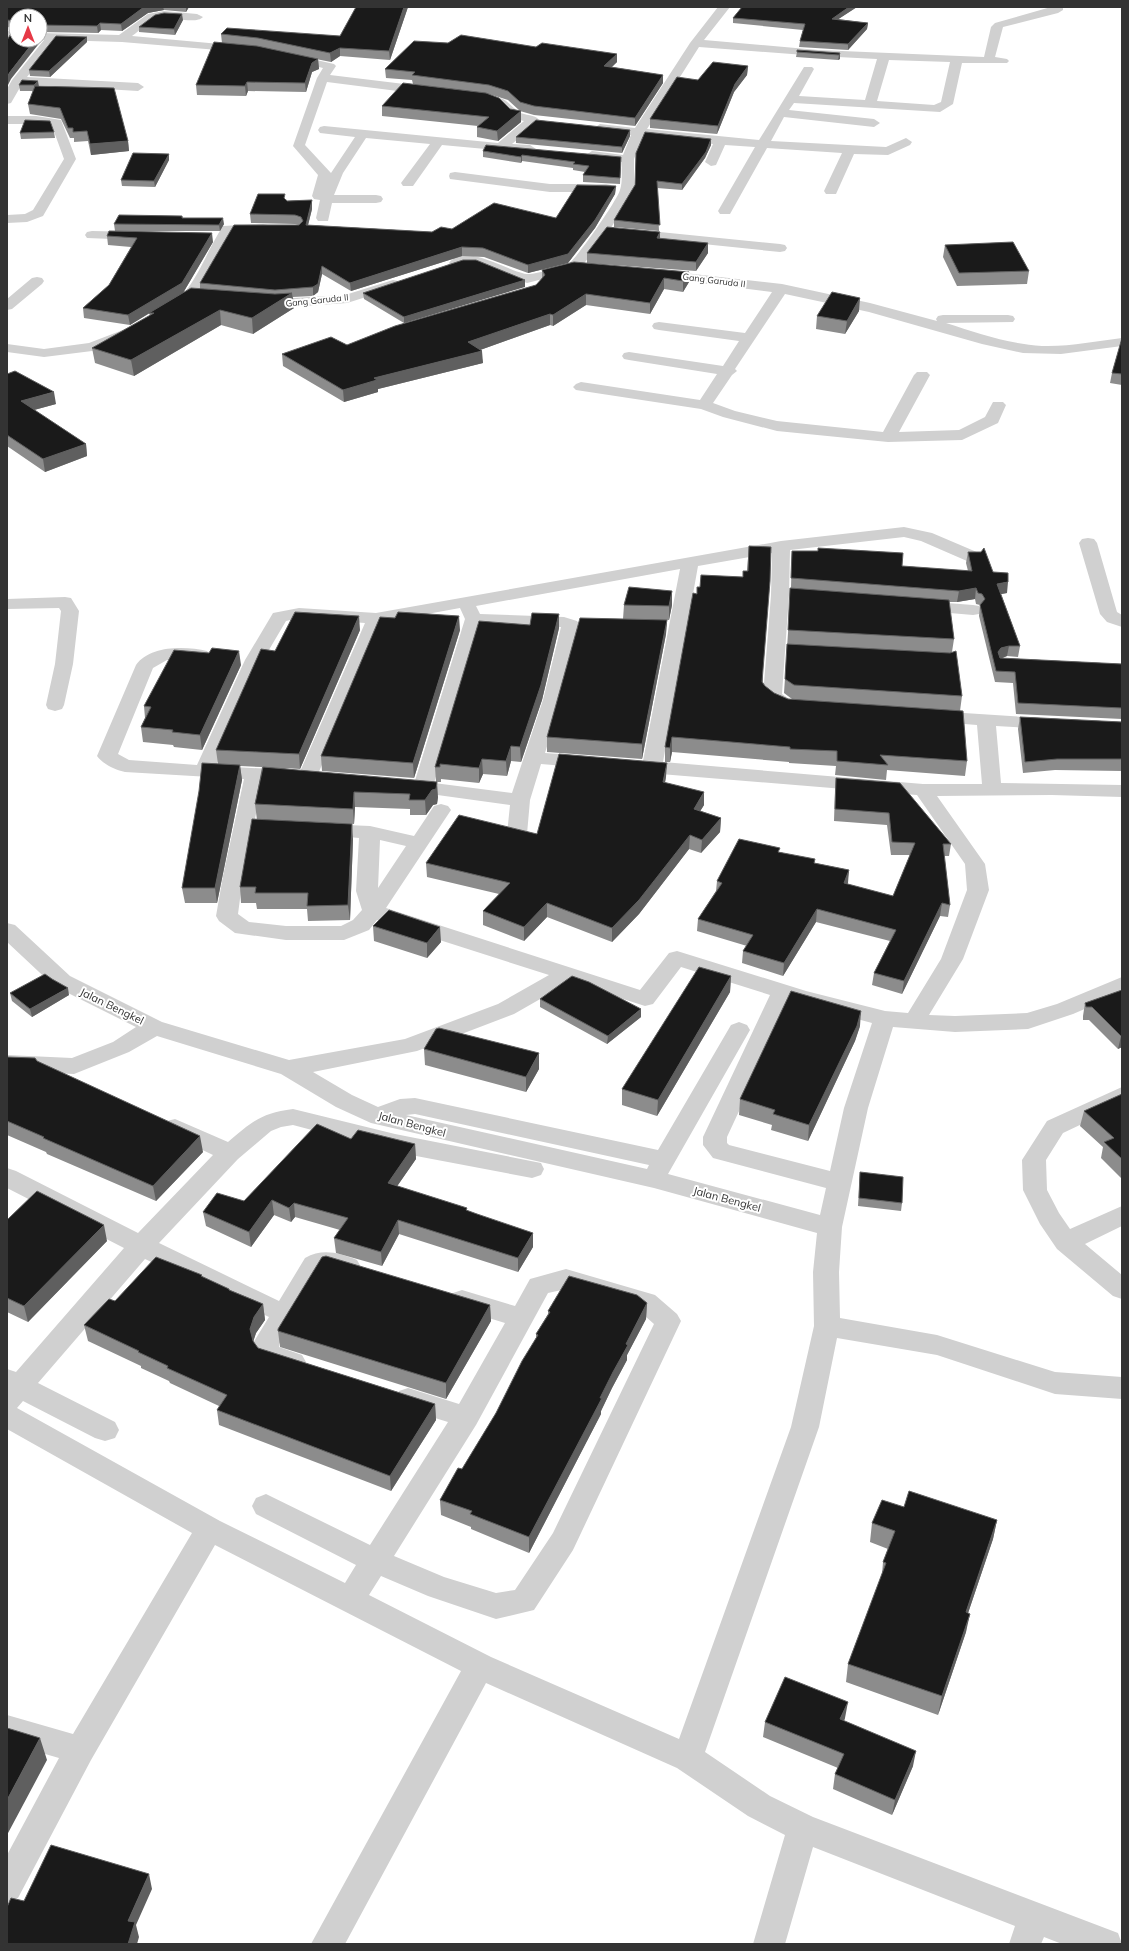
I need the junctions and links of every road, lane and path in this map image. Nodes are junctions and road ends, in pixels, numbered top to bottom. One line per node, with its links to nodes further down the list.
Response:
1 (724, 7): 4 (street)
2 (1057, 7): 13 (street)
3 (197, 17): 8 (street)
4 (706, 32): 5 (street); 9 (street)
5 (720, 33)
6 (48, 36): 7 (street)
7 (53, 36): 8 (street); 18 (street)
8 (122, 39): 10 (street)
9 (696, 44): 13 (street); 32 (street)
10 (250, 50)
11 (280, 55): 17 (street)
12 (883, 59): 24 (street)
13 (989, 60): 14 (street)
14 (1003, 61)
15 (956, 62): 24 (street)
16 (808, 69): 22 (street)
17 (323, 78): 20 (street); 50 (street)
18 (18, 80): 19 (street); 23 (street)
19 (138, 87)
20 (441, 93)
21 (481, 98): 27 (street)
22 (791, 99): 24 (street); 25 (street)
23 (7, 100)
24 (870, 105)
25 (780, 113): 29 (street); 37 (street)
26 (7, 120): 53 (street)
27 (533, 120): 28 (street); 38 (street)
28 (548, 122)
29 (874, 123)
30 (586, 126): 32 (street)
31 (324, 130): 33 (street)
32 (639, 132): 35 (street); 42 (street)
33 (363, 134): 34 (street); 48 (street)
34 (439, 141): 38 (street); 45 (street)
35 (721, 141): 37 (street); 43 (street)
36 (906, 142): 40 (street)
37 (763, 144): 40 (street); 51 (street)
38 (502, 147): 39 (street)
39 (541, 150)
40 (849, 151): 47 (street)
41 (581, 154): 42 (street)
42 (628, 158): 46 (street)
43 (711, 162)
44 (455, 176): 46 (street)
45 (408, 183)
46 (627, 190): 55 (street)
47 (831, 191)
48 (326, 199): 49 (street); 52 (street)
49 (376, 199)
50 (308, 204)
51 (725, 211)
52 (323, 218)
53 (7, 219)
54 (280, 229): 59 (street)
55 (602, 231): 60 (street); 62 (street)
56 (92, 236): 57 (street)
57 (147, 236)
58 (209, 237): 59 (street)
59 (224, 237): 70 (street)
60 (780, 248)
61 (441, 268): 66 (street)
62 (574, 268): 63 (street); 66 (street)
63 (589, 269)
64 (643, 272): 68 (street, Gang Garuda II)
65 (404, 280): 72 (street, Gang Garuda II)
66 (527, 280): 69 (street)
67 (37, 281): 73 (street)
68 (782, 288): 75 (street, Gang Garuda II); 79 (street)
69 (523, 294)
70 (189, 297): 71 (street); 74 (street)
71 (205, 298)
72 (252, 302)
73 (7, 306)
74 (157, 316)
75 (918, 319): 76 (street); 80 (street, Gang Garuda II)
76 (1008, 319)
77 (659, 326): 79 (street)
78 (138, 328): 81 (street)
79 (748, 338): 83 (street)
80 (1122, 342)
81 (7, 348)
82 (629, 356): 83 (street)
83 (729, 371): 86 (street)
84 (922, 375): 88 (street)
85 (581, 387): 86 (street)
86 (704, 405): 88 (street)
87 (998, 405): 88 (street)
88 (888, 437)
89 (1088, 543): 99 (street)
90 (781, 546): 91 (street); 92 (street); 102 (street)
91 (973, 557)
92 (690, 561): 93 (street); 107 (street)
93 (465, 602): 97 (street); 98 (street)
94 (7, 604): 101 (street)
95 (903, 604): 96 (street)
96 (973, 610)
97 (376, 618): 108 (street); 108 (street)
98 (474, 619): 106 (street); 113 (street)
99 (1122, 622)
100 (216, 656): 108 (street)
101 (55, 705)
102 (810, 708)
103 (917, 716): 104 (street)
104 (986, 720): 105 (street); 111 (street)
105 (1066, 724)
106 (533, 758): 107 (street); 113 (street)
107 (652, 767): 110 (street)
108 (204, 772)
109 (254, 777): 119 (street)
110 (923, 790): 111 (street); 125 (street)
111 (992, 790): 112 (street)
112 (1122, 791)
113 (520, 800): 117 (street)
114 (441, 810): 118 (street)
115 (306, 829): 116 (street)
116 (370, 832): 118 (street); 119 (street)
117 (517, 834)
118 (419, 843): 119 (street)
119 (373, 911): 121 (street)
120 (7, 930): 126 (street, Jalan Bengkel)
121 (568, 974): 123 (street); 129 (street)
122 (1122, 984): 125 (street)
123 (783, 992): 124 (street); 138 (street)
124 (885, 1018): 125 (street); 138 (street)
125 (914, 1021)
126 (154, 1027): 128 (street); 129 (street, Jalan Bengkel)
127 (739, 1030): 136 (street)
128 (7, 1063)
129 (289, 1068): 136 (street, Jalan Bengkel)
130 (49, 1069): 131 (street)
131 (86, 1085)
132 (1122, 1095): 141 (street)
133 (159, 1120): 134 (street)
134 (230, 1154): 135 (street); 142 (street)
135 (532, 1169)
136 (659, 1170): 140 (street, Jalan Bengkel)
137 (7, 1177): 142 (street)
138 (838, 1182): 140 (street)
139 (1122, 1215): 141 (street)
140 (830, 1227): 148 (street)
141 (1066, 1242): 144 (street)
142 (141, 1246): 146 (street); 151 (street)
143 (367, 1272): 149 (street)
144 (1122, 1289)
145 (443, 1295): 147 (street)
146 (269, 1307)
147 (520, 1317): 154 (street); 158 (street)
148 (827, 1326): 150 (street); 163 (street)
149 (315, 1369)
150 (1122, 1388)
151 (11, 1389): 155 (street)
152 (383, 1391): 154 (street)
153 (7, 1416): 157 (street)
154 (466, 1417): 158 (street)
155 (105, 1430)
156 (266, 1506): 158 (street)
157 (210, 1529): 159 (street); 162 (street)
158 (375, 1560): 159 (street)
159 (350, 1600): 160 (street)
160 (480, 1666): 163 (street); 167 (street)
161 (7, 1730): 162 (street)
162 (80, 1750): 165 (street)
163 (688, 1758): 164 (street)
164 (802, 1828): 166 (street); 168 (street)
165 (7, 1887)
166 (1030, 1931): 169 (street)
167 (327, 1944)
168 (769, 1944)
169 (1106, 1944)

